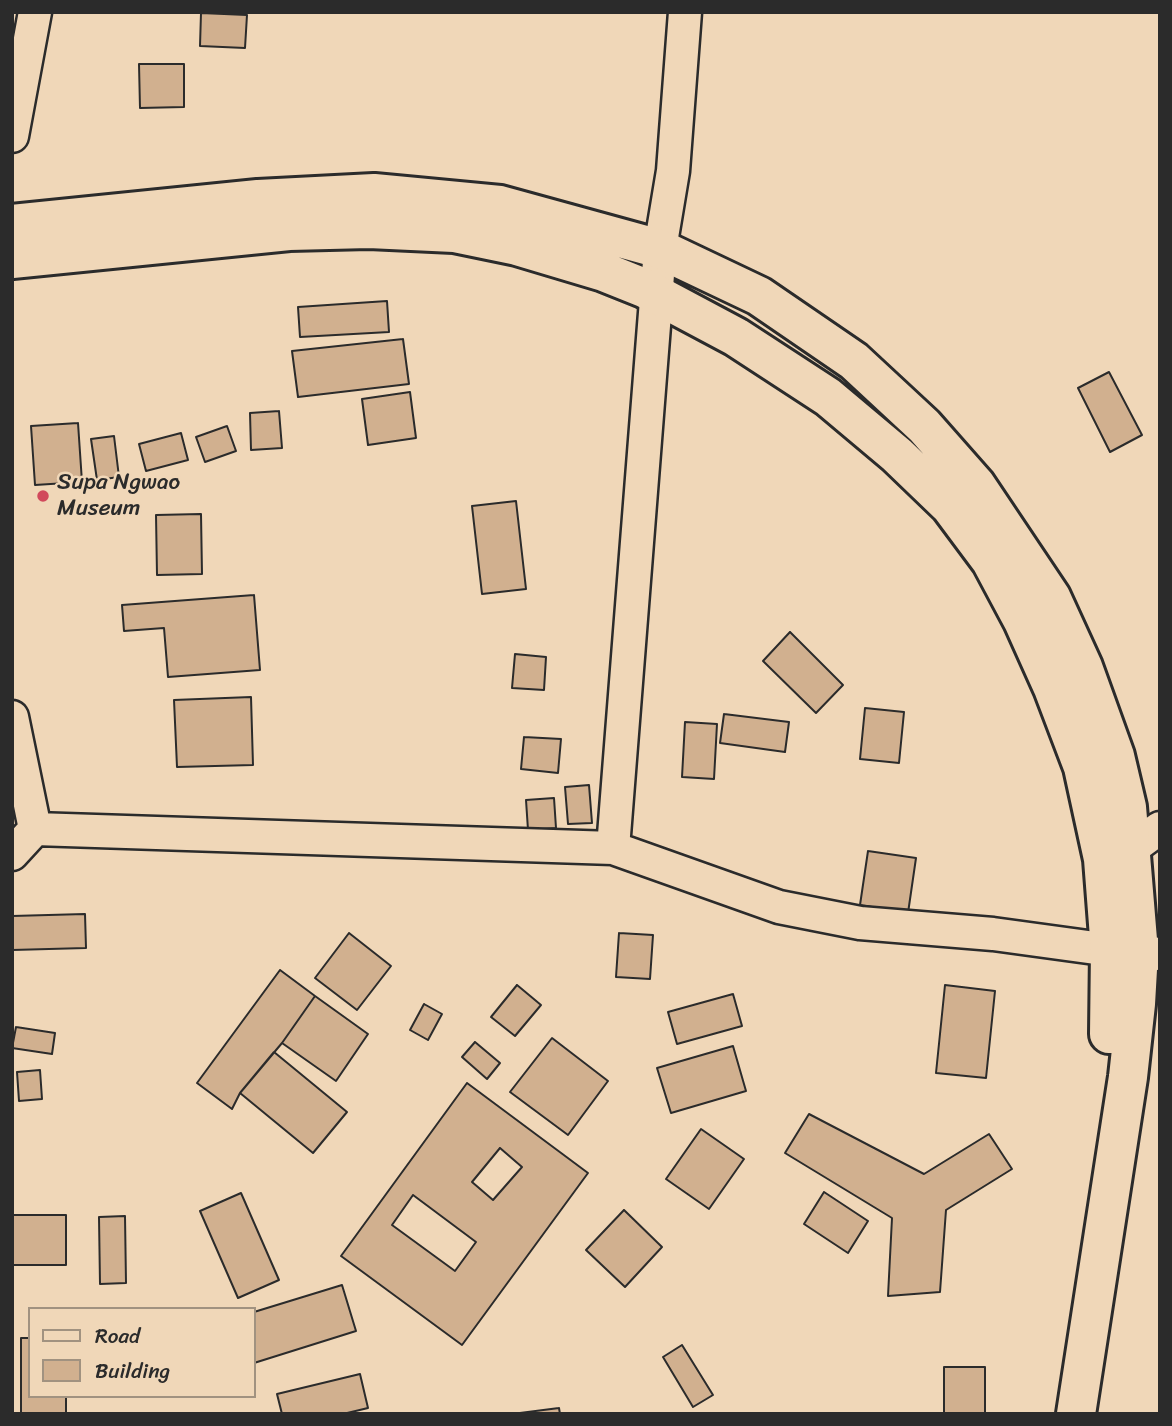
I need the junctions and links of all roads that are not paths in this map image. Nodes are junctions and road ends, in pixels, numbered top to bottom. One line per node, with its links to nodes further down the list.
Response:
1 (35, 12): 3 (street)
2 (685, 12): 5 (street)
3 (12, 136)
4 (12, 225): 5 (main road)
5 (660, 249): 7 (street); 10 (main road)
6 (12, 259): 7 (main road)
7 (656, 294): 10 (main road); 11 (street)
8 (12, 717): 9 (street)
9 (35, 830): 11 (street); 12 (street)
10 (1131, 845): 13 (main road)
11 (614, 848): 13 (street)
12 (12, 854)
13 (1136, 952): 14 (main road); 15 (main road)
14 (1055, 1414)
15 (1076, 1414)

